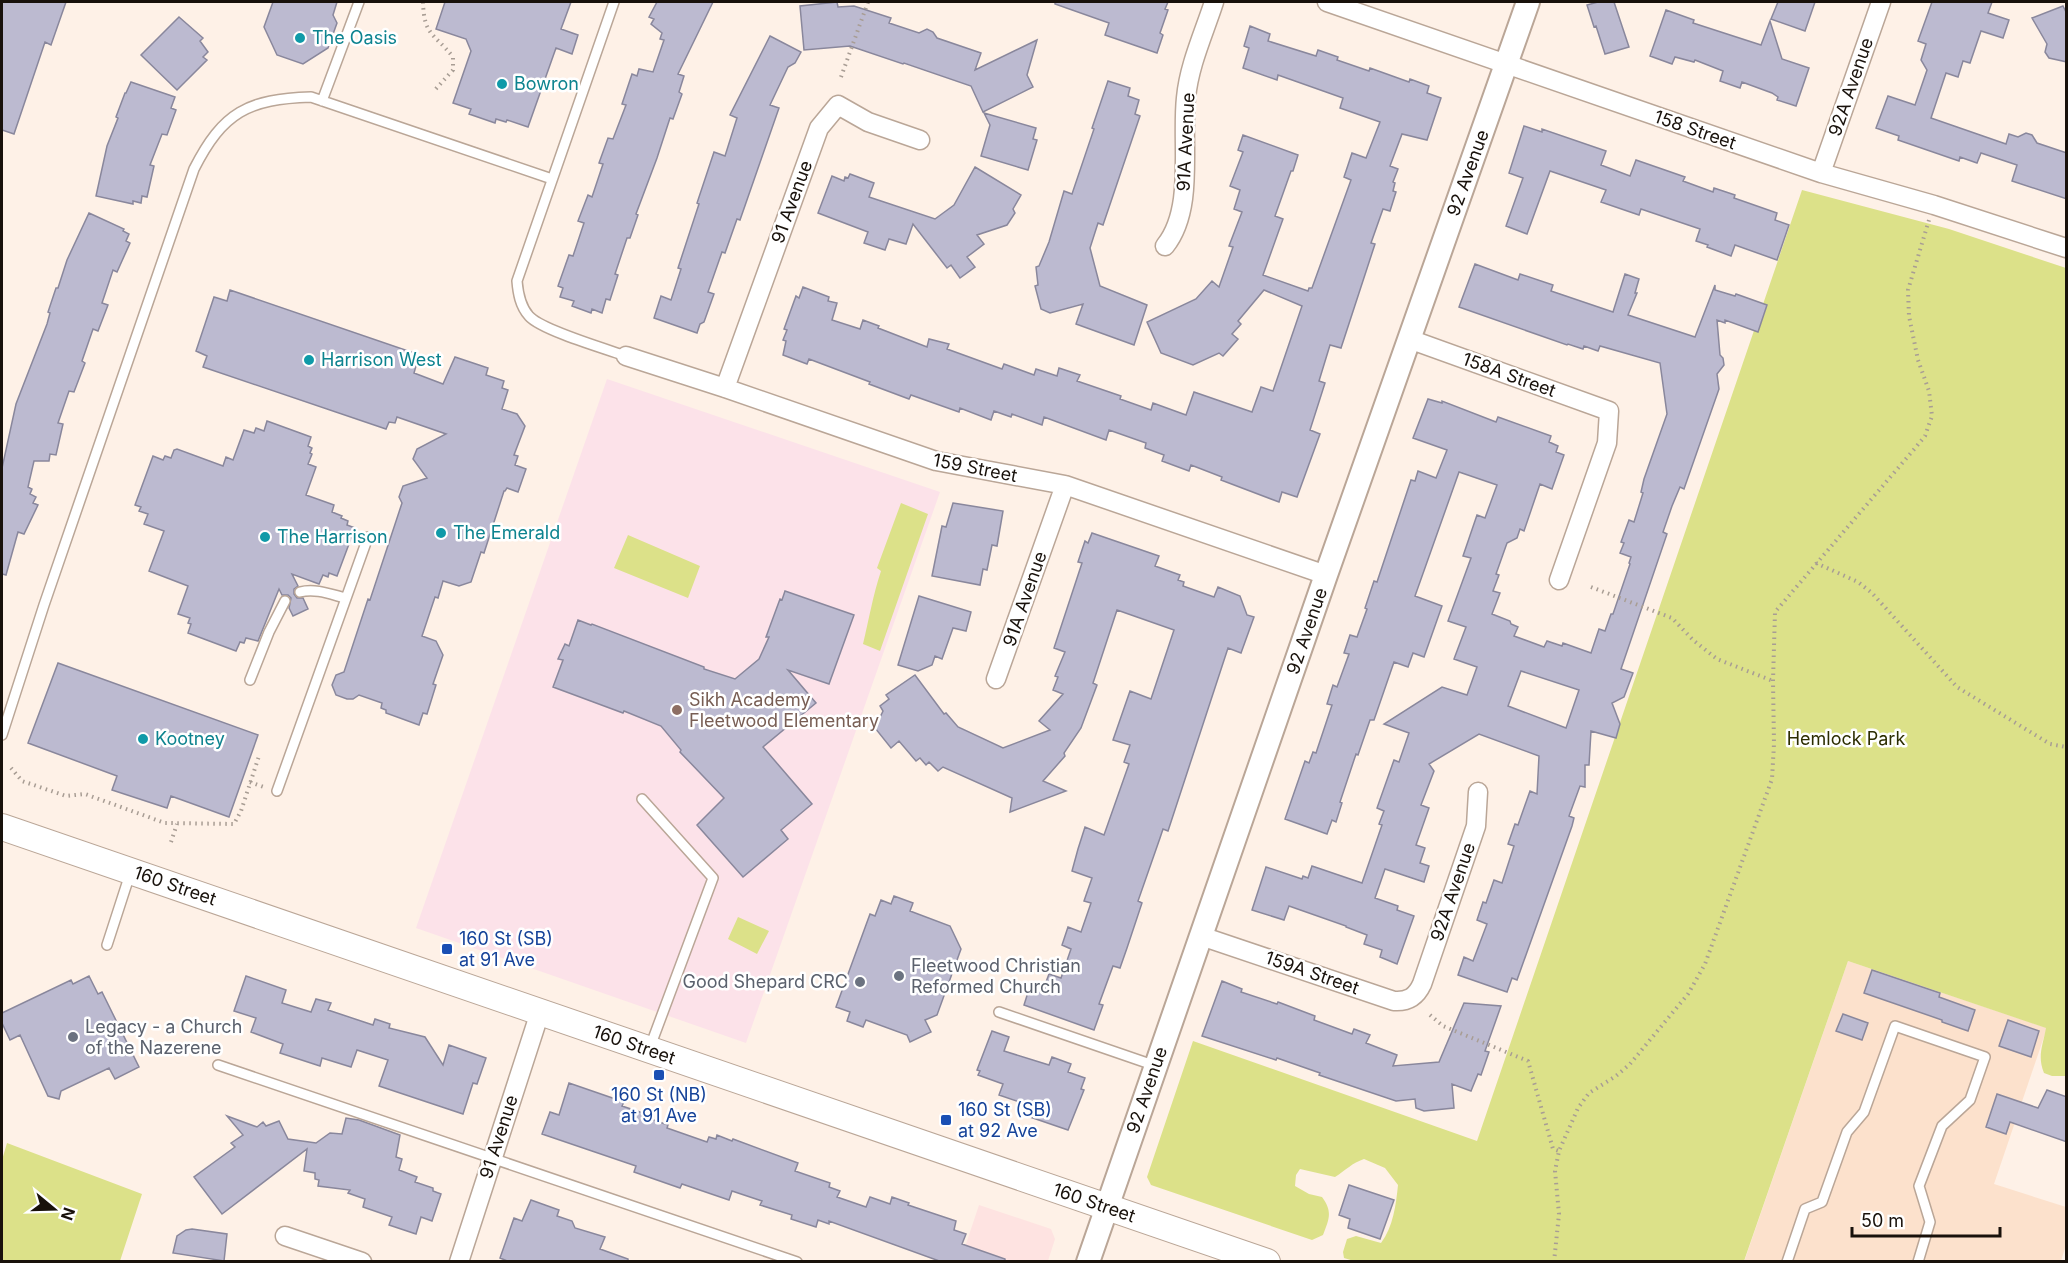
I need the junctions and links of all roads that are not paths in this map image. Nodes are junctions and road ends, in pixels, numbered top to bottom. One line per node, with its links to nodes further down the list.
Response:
1 (359, 2): 8 (lane)
2 (614, 2): 11 (lane)
3 (1214, 2): 12 (street, 91A Avenue)
4 (1327, 2): 7 (street, 158 Street)
5 (1528, 2): 7 (street, 92 Avenue)
6 (1881, 2): 10 (street, 92A Avenue)
7 (1506, 64): 10 (street, 158 Street); 14 (street, 92 Avenue)
8 (322, 101): 11 (lane); 26 (lane)
9 (920, 140): 16 (street, 91 Avenue)
10 (1821, 173): 13 (street, 158 Street)
11 (552, 179): 15 (lane)
12 (1165, 246)
13 (2067, 248)
14 (1408, 339): 19 (street, 92 Avenue); 20 (street, 158A Street)
15 (626, 356): 16 (street, 159 Street)
16 (725, 388): 17 (street, 159 Street)
17 (1065, 485): 19 (street, 159 Street); 25 (street, 91A Avenue)
18 (368, 537): 22 (lane)
19 (1326, 575): 32 (street, 92 Avenue)
20 (1559, 580)
21 (300, 592): 22 (lane)
22 (345, 598): 27 (lane)
23 (285, 601): 24 (lane)
24 (250, 680)
25 (996, 680)
26 (2, 735)
27 (277, 791)
28 (1478, 792): 34 (street, 92A Avenue)
29 (642, 799): 37 (lane)
30 (2, 827): 31 (main road, 160 Street)
31 (130, 871): 33 (lane); 35 (main road, 160 Street)
32 (1201, 936): 34 (street, 159A Street); 39 (street, 92 Avenue)
33 (107, 945)
34 (1419, 990)
35 (540, 1012): 37 (main road, 160 Street); 40 (street, 91 Avenue)
36 (999, 1012): 39 (lane)
37 (649, 1050): 41 (main road, 160 Street)
38 (218, 1065): 40 (lane)
39 (1156, 1066): 41 (street, 92 Avenue)
40 (493, 1156): 44 (street, 91 Avenue); 45 (lane)
41 (1107, 1207): 46 (street, 92 Avenue); 47 (main road, 160 Street)
42 (285, 1236): 43 (street)
43 (362, 1262)
44 (459, 1262)
45 (797, 1262)
46 (1088, 1262)
47 (1267, 1262)
48 (1787, 1262): 49 (lane)
49 (1918, 1262)

